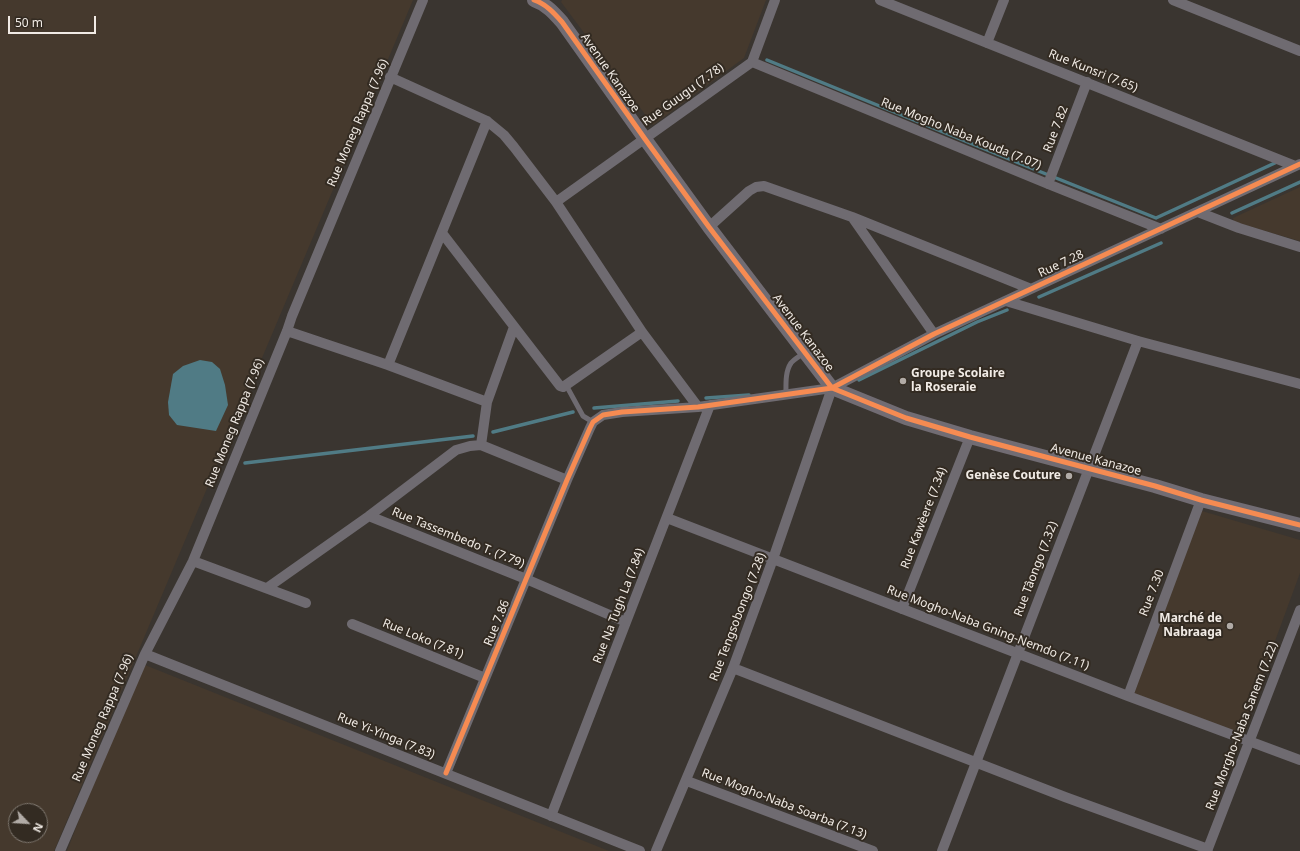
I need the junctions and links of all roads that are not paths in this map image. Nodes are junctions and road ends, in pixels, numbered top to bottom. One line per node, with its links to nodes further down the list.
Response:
1 (423, 0): 10 (street, Rue Moneg Rappa (7.96))
2 (775, 0): 9 (street)
3 (880, 0): 7 (street, Rue Kunsri (7.65))
4 (1004, 0): 7 (street)
5 (1173, 0): 8 (street)
6 (538, 1): 13 (street, Avenue Kanazoe)
7 (987, 43): 11 (street, Rue Kunsri (7.65))
8 (1300, 50)
9 (752, 62): 13 (street, Rue Guugu (7.78)); 15 (street, Rue Mogho Naba Kouda (7.07))
10 (390, 78): 12 (street); 26 (street, Rue Moneg Rappa (7.96))
11 (1087, 82): 14 (street, Rue Kunsri (7.65)); 15 (street, Rue 7.82)
12 (486, 121): 16 (street); 21 (street)
13 (645, 139): 16 (street, Rue Guugu (7.78)); 19 (street, Avenue Kanazoe)
14 (1298, 165): 17 (street, Rue 7.28)
15 (1048, 184): 20 (street, Rue Mogho Naba Kouda (7.07))
16 (556, 202): 27 (street)
17 (1198, 212): 20 (street, Rue 7.28); 22 (street)
18 (852, 217): 19 (street); 23 (street); 28 (street)
19 (709, 227): 30 (street, Avenue Kanazoe)
20 (1161, 228): 23 (street, Rue 7.28)
21 (442, 233): 25 (street); 31 (street)
22 (1300, 247)
23 (1031, 289): 24 (street, Rue 7.28)
24 (1006, 301): 28 (street, Rue 7.28); 29 (street)
25 (514, 327): 33 (street); 36 (street)
26 (287, 331): 31 (street); 49 (street, Rue Moneg Rappa (7.96))
27 (642, 332): 33 (street); 38 (street)
28 (934, 334): 34 (street, Rue 7.28)
29 (1138, 341): 32 (street); 42 (street, Rue Tâongo (7.32))
30 (804, 352): 34 (street, Avenue Kanazoe); 35 (lane)
31 (388, 365): 36 (street)
32 (1300, 384)
33 (566, 385): 39 (lane)
34 (832, 388): 35 (street); 40 (street, Avenue Kanazoe); 48 (street, Rue Tengsobongo (7.28))
35 (786, 394): 37 (street)
36 (487, 402): 41 (street)
37 (710, 405): 38 (street); 46 (street, Rue Na Tugh La (7.84))
38 (698, 407): 39 (street)
39 (593, 422): 43 (street, Rue 7.86)
40 (970, 437): 42 (street, Avenue Kanazoe); 53 (street, Rue Kawèere (7.34))
41 (481, 446): 43 (street); 45 (street)
42 (1089, 469): 44 (street, Avenue Kanazoe); 57 (street, Rue Tâongo (7.32))
43 (567, 480): 50 (street, Rue 7.86)
44 (1201, 500): 47 (street, Avenue Kanazoe); 61 (street, Rue 7.30)
45 (369, 516): 50 (street, Rue Tassembedo T. (7.79)); 51 (street)
46 (667, 518): 48 (street, Rue Mogho-Naba Gning-Nemdo (7.11)); 55 (street, Rue Na Tugh La (7.84))
47 (1300, 525)
48 (773, 560): 53 (street, Rue Mogho-Naba Gning-Nemdo (7.11)); 59 (street, Rue Tengsobongo (7.28))
49 (193, 561): 51 (street); 58 (street, Rue Moneg Rappa (7.96))
50 (526, 580): 55 (street, Rue Tassembedo T. (7.79)); 60 (street, Rue 7.86)
51 (267, 588): 52 (street)
52 (306, 603)
53 (902, 609): 57 (street, Rue Mogho-Naba Gning-Nemdo (7.11))
54 (1300, 610): 62 (street, Rue Morgho-Naba Sanem (7.22))
55 (626, 622): 67 (street, Rue Na Tugh La (7.84))
56 (352, 624): 60 (street, Rue Loko (7.81))
57 (1018, 653): 61 (street, Rue Mogho-Naba Gning-Nemdo (7.11)); 64 (street, Rue Tâongo (7.32))
58 (145, 654): 65 (street, Rue Yi-Yinga (7.83)); 70 (street, Rue Moneg Rappa (7.96))
59 (734, 668): 64 (street); 66 (street, Rue Tengsobongo (7.28))
60 (485, 678): 65 (street, Rue 7.86)
61 (1128, 696): 62 (street, Rue Mogho-Naba Gning-Nemdo (7.11))
62 (1250, 740): 63 (street, Rue Mogho-Naba Gning-Nemdo (7.11)); 69 (street, Rue Morgho-Naba Sanem (7.22))
63 (1300, 760)
64 (976, 762): 69 (street); 75 (street, Rue Tâongo (7.32))
65 (446, 773): 67 (street, Rue Yi-Yinga (7.83))
66 (687, 781): 68 (street, Rue Mogho-Naba Soarba (7.13)); 72 (street, Rue Tengsobongo (7.28))
67 (551, 816): 71 (street, Rue Yi-Yinga (7.83))
68 (845, 841): 73 (street); 74 (street, Rue Mogho-Naba Soarba (7.13))
69 (1208, 850)
70 (60, 851)
71 (640, 851)
72 (656, 851)
73 (841, 851)
74 (873, 851)
75 (942, 851)

